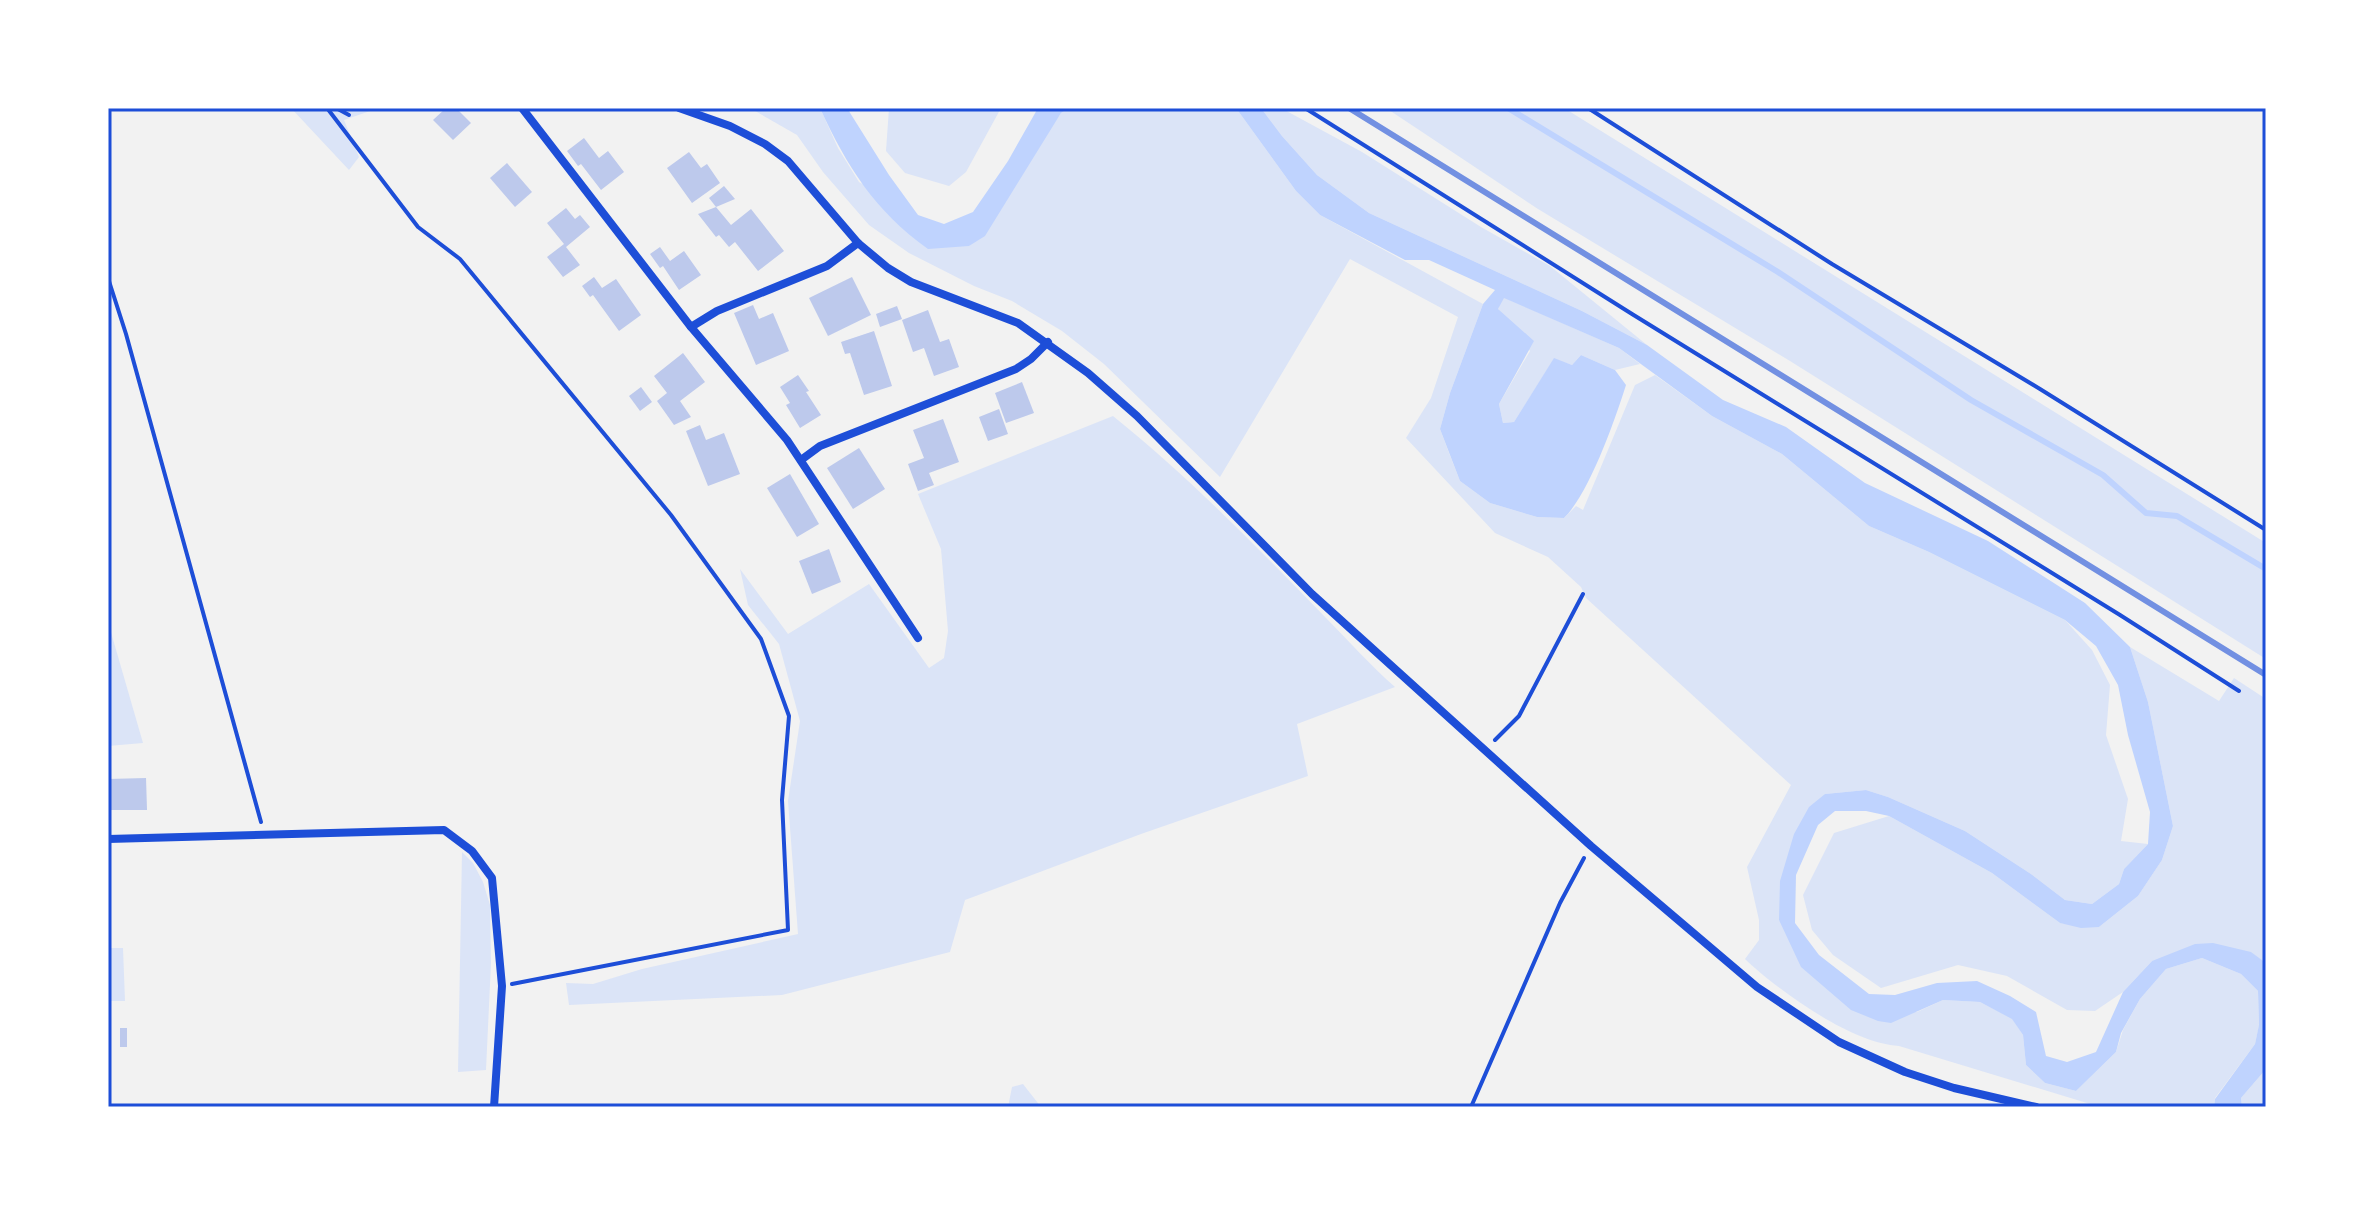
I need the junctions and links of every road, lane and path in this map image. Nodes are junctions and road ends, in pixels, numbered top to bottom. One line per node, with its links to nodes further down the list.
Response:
1 (327, 108): 21 (path)
2 (336, 108): 7 (path)
3 (522, 108): 10 (street)
4 (679, 108): 8 (street)
5 (1305, 108): 16 (path)
6 (1588, 108): 13 (path)
7 (349, 115)
8 (858, 243): 10 (street); 11 (street)
9 (108, 278): 18 (path)
10 (691, 327): 12 (street)
11 (1048, 342): 12 (street); 17 (street)
12 (801, 460): 15 (street)
13 (2266, 530)
14 (1583, 594): 17 (path)
15 (918, 638)
16 (2239, 691)
17 (1483, 749): 20 (street)
18 (265, 836): 19 (street); 21 (street)
19 (108, 839)
20 (1591, 846): 23 (path); 24 (street)
21 (502, 986): 22 (street)
22 (494, 1107)
23 (1471, 1107)
24 (2036, 1107)

